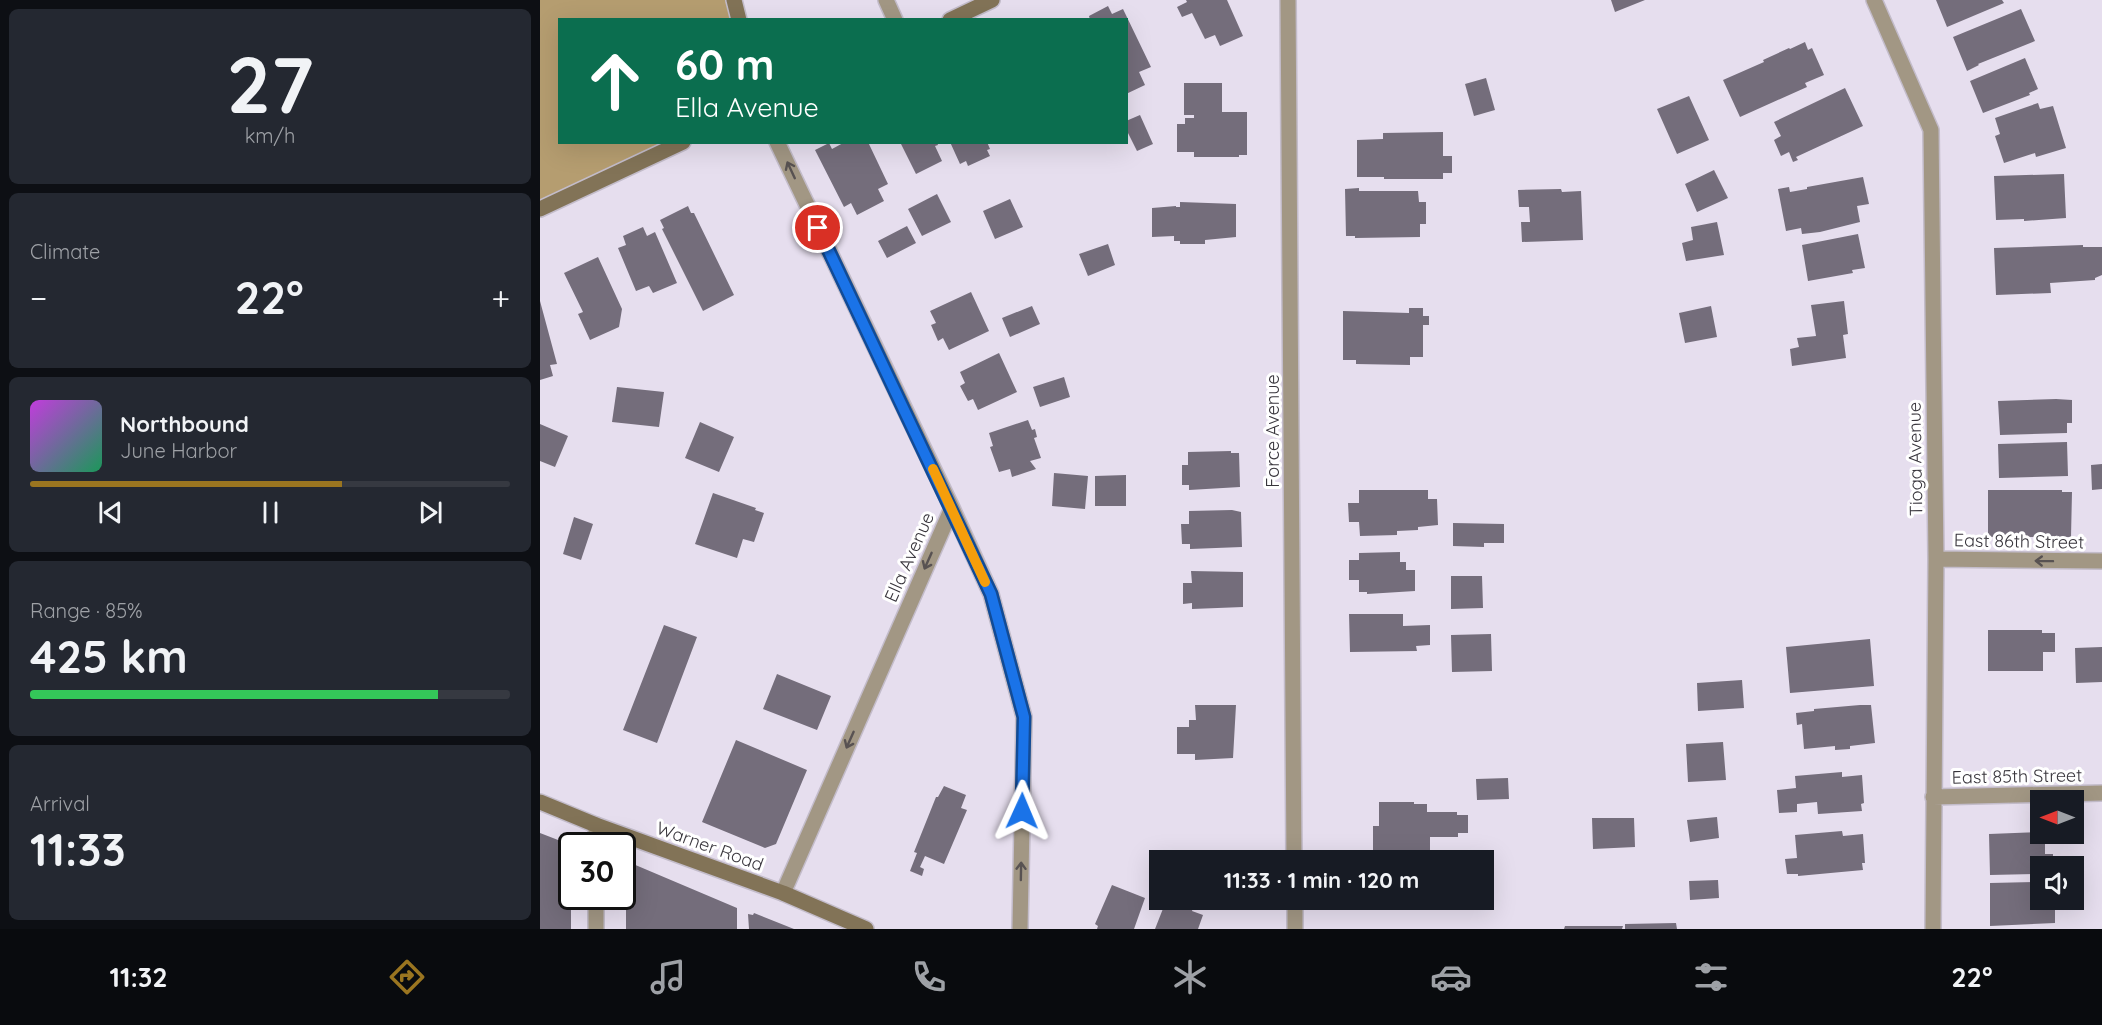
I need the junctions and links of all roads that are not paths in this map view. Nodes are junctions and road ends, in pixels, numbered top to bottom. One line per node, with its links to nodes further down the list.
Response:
1 (734, 0): 6 (main road)
2 (886, 0): 7 (street)
3 (992, 0): 8 (main road)
4 (1288, 0): 20 (street, Force Avenue)
5 (1874, 0): 13 (street, Tioga Avenue)
6 (738, 18)
7 (894, 18)
8 (954, 18)
9 (679, 144): 11 (main road)
10 (778, 144): 12 (street, Ella Avenue, one-way to 10)
11 (540, 209)
12 (951, 508): 21 (street, Ella Avenue, one-way to 21); 26 (street, one-way to 12)
13 (1936, 559): 14 (street, East 86th Street, one-way to 13); 16 (street, Tioga Avenue)
14 (2102, 561)
15 (2102, 793): 16 (street, East 85th Street)
16 (1933, 797): 28 (street, Tioga Avenue)
17 (540, 802): 18 (main road, Warner Road)
18 (596, 825): 19 (street); 21 (main road, Warner Road)
19 (596, 832)
20 (1294, 850)
21 (783, 893): 25 (main road, Warner Road)
22 (596, 910): 24 (street)
23 (1295, 910): 27 (street)
24 (596, 929)
25 (866, 929)
26 (1020, 929)
27 (1295, 929)
28 (1933, 929)

